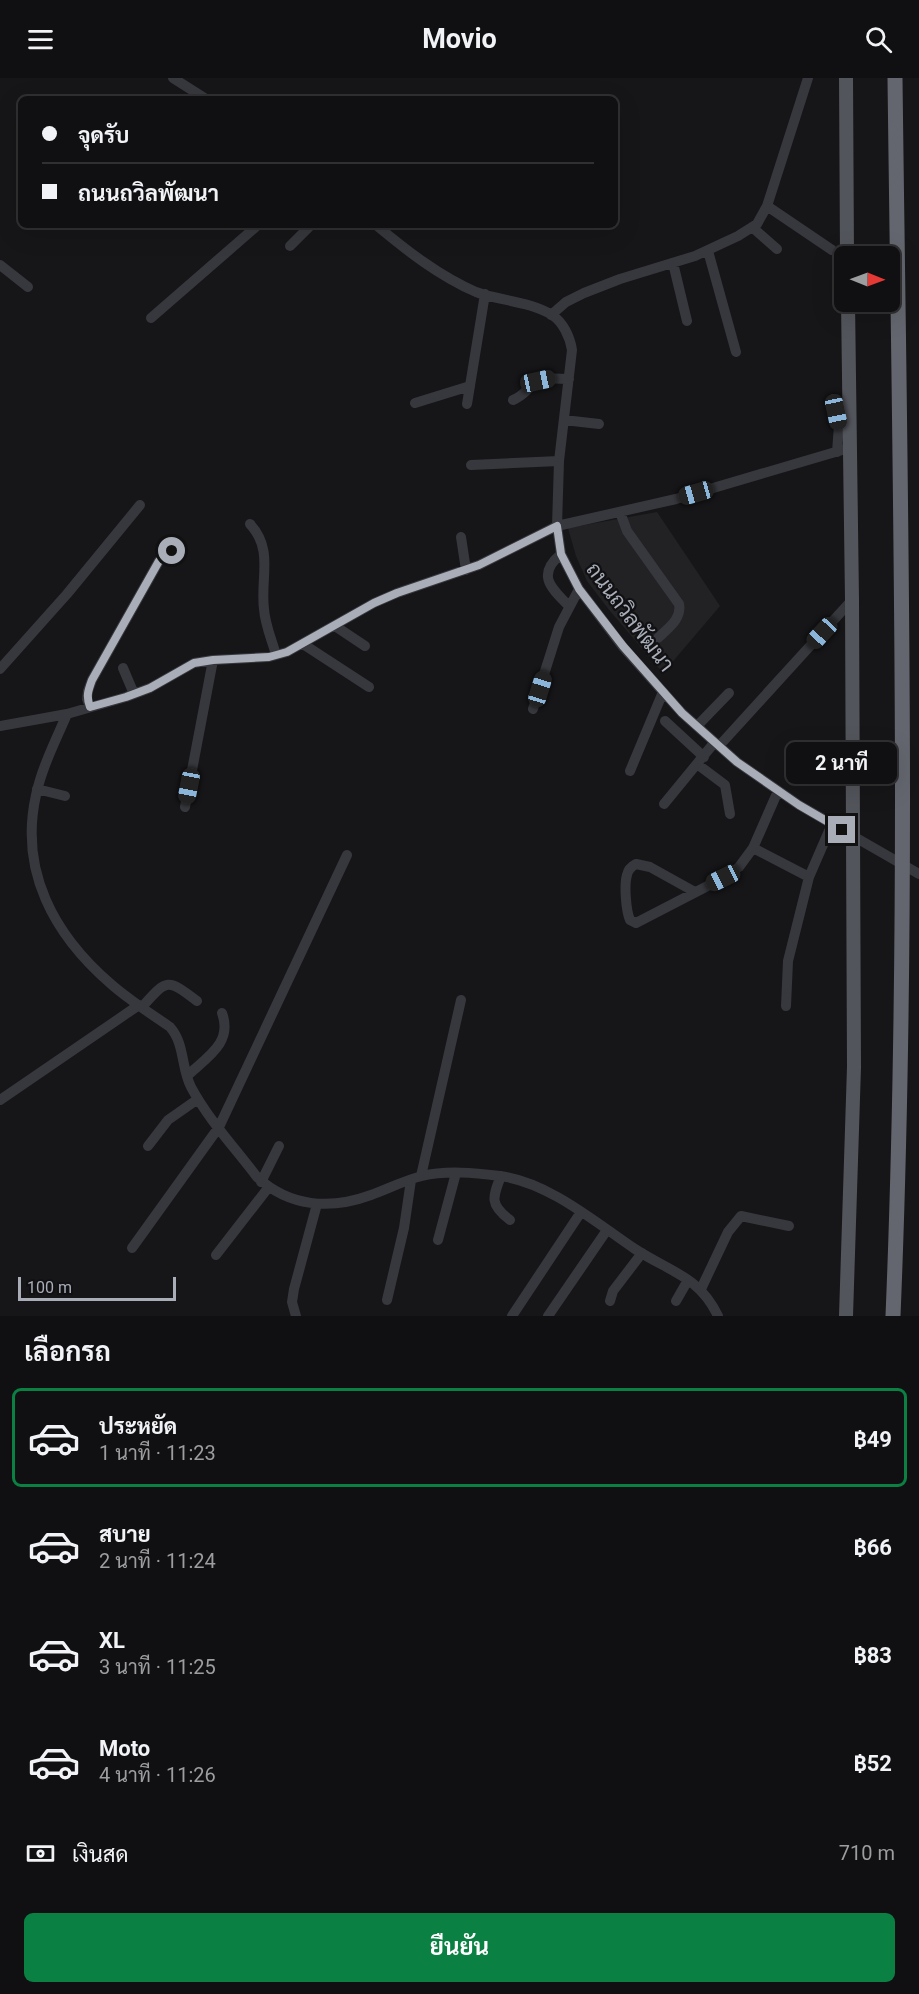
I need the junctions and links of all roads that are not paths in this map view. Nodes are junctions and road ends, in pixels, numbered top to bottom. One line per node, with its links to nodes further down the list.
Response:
1 (173, 78): 5 (street)
2 (808, 78): 6 (street)
3 (846, 78): 12 (main road)
4 (895, 78): 115 (highway)
5 (201, 96)
6 (767, 206): 7 (street); 14 (street)
7 (752, 227): 13 (street); 15 (street)
8 (255, 228): 22 (street)
9 (308, 228): 11 (street)
10 (380, 228): 19 (street)
11 (290, 246)
12 (847, 246)
13 (777, 249)
14 (832, 250)
15 (708, 251): 16 (street); 24 (street)
16 (673, 263): 21 (street); 23 (street)
17 (0, 265): 18 (street)
18 (28, 287)
19 (485, 294): 21 (street); 26 (street)
20 (848, 312): 33 (main road)
21 (551, 315): 25 (street, ถนนถวิลพัฒนา)
22 (151, 318)
23 (687, 321)
24 (736, 352)
25 (569, 379): 28 (street); 31 (street, ถนนถวิลพัฒนา)
26 (470, 386): 29 (street); 30 (street)
27 (833, 399): 33 (street)
28 (513, 400)
29 (415, 403)
30 (467, 404)
31 (564, 420): 32 (street); 34 (street, ถนนถวิลพัฒนา)
32 (599, 424)
33 (843, 450): 37 (street); 45 (main road)
34 (559, 461): 35 (street); 39 (street, ถนนถวิลพัฒนา)
35 (471, 465)
36 (140, 505): 54 (street)
37 (620, 512): 39 (street); 48 (street)
38 (250, 524): 51 (street)
39 (557, 526): 42 (street, ถนนถวิลพัฒนา); 43 (street)
40 (461, 537): 43 (street)
41 (179, 551): 59 (street)
42 (561, 554): 44 (street, ถนนถวิลพัฒนา); 46 (street)
43 (466, 570): 47 (street)
44 (579, 589): 46 (street); 56 (street, ถนนถวิลพัฒนา)
45 (852, 600): 65 (street); 75 (main road)
46 (569, 606): 60 (street)
47 (335, 626): 49 (street); 50 (street)
48 (658, 638)
49 (303, 644): 51 (street); 55 (street)
50 (364, 646)
51 (276, 655): 52 (street)
52 (213, 660): 58 (street); 72 (street)
53 (123, 668): 58 (street)
54 (0, 669)
55 (369, 687)
56 (663, 692): 64 (street, ถนนถวิลพัฒนา); 67 (street)
57 (729, 693): 64 (street)
58 (134, 694): 59 (street)
59 (90, 707): 61 (street)
60 (534, 710)
61 (67, 714): 63 (street); 68 (street)
62 (665, 721): 66 (street)
63 (0, 726)
64 (697, 726): 65 (street, ถนนถวิลพัฒนา)
65 (717, 744): 66 (street); 69 (street, ถนนถวิลพัฒนา)
66 (701, 760): 71 (street); 73 (street)
67 (630, 771)
68 (37, 789): 70 (street); 83 (street)
69 (778, 791): 74 (street, ถนนถวิลพัฒนา); 76 (street)
70 (64, 796)
71 (664, 804)
72 (185, 807)
73 (730, 814)
74 (832, 824): 75 (street, ถนนถวิลพัฒนา); 79 (street)
75 (853, 836): 78 (street, ถนนถวิลพัฒนา); 114 (main road)
76 (753, 848): 79 (street); 80 (street)
77 (347, 855): 89 (street)
78 (919, 874)
79 (809, 876): 84 (street)
80 (695, 892): 80 (street)
81 (461, 1000): 94 (street)
82 (197, 1001): 83 (street)
83 (140, 1006): 86 (street); 88 (street)
84 (786, 1006)
85 (222, 1012): 86 (street)
86 (187, 1076): 87 (street)
87 (198, 1099): 89 (street); 90 (street)
88 (0, 1100)
89 (219, 1127): 95 (street); 102 (street)
90 (148, 1146)
91 (279, 1146): 95 (street)
92 (456, 1173): 93 (street); 94 (street); 101 (street)
93 (501, 1176): 97 (street); 98 (street)
94 (416, 1178): 96 (street); 107 (street)
95 (265, 1185): 96 (street); 104 (street)
96 (317, 1204): 110 (street)
97 (581, 1212): 100 (street); 111 (street)
98 (510, 1220)
99 (789, 1226): 106 (street)
100 (608, 1230): 103 (street); 112 (street)
101 (438, 1240)
102 (132, 1248)
103 (642, 1253): 105 (street); 108 (street)
104 (216, 1255)
105 (688, 1280): 106 (street); 109 (street)
106 (701, 1289): 113 (street)
107 (387, 1300)
108 (610, 1301)
109 (676, 1301)
110 (296, 1316)
111 (512, 1316)
112 (548, 1316)
113 (718, 1316)
114 (846, 1316)
115 (893, 1316)

